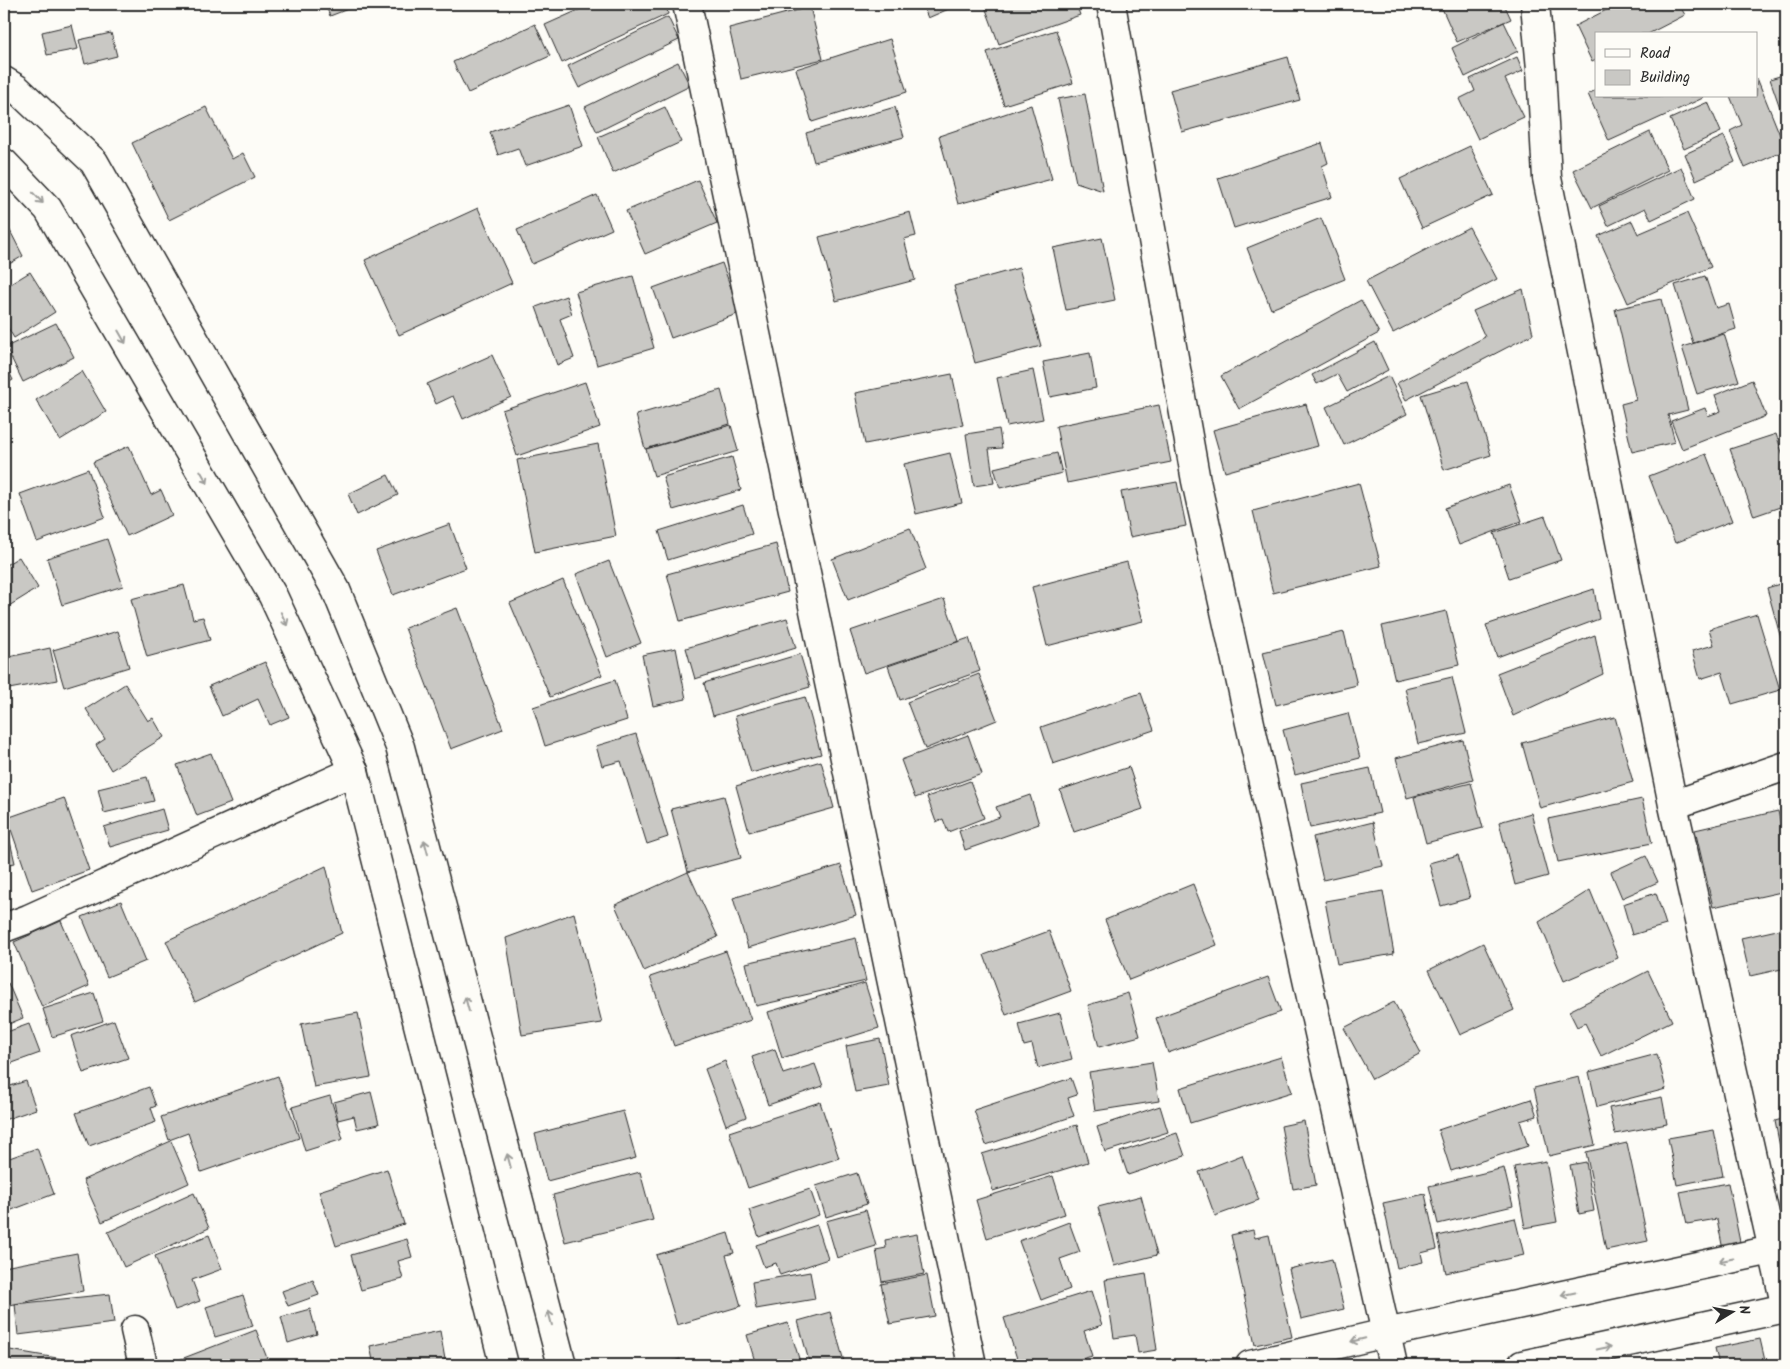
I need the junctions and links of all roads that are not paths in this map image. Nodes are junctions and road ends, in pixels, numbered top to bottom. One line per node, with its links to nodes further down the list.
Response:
1 (688, 4): 17 (street)
2 (1111, 4): 13 (street)
3 (1535, 4): 8 (street)
4 (4, 81): 16 (street, one-way to 4)
5 (4, 164): 7 (street, one-way to 7)
6 (1786, 766): 8 (street)
7 (354, 771): 9 (street); 15 (street)
8 (1673, 805): 10 (street)
9 (4, 928)
10 (1780, 1248): 11 (street); 13 (street, one-way to 13)
11 (1786, 1308): 20 (street, one-way to 11)
12 (135, 1330): 14 (street)
13 (1386, 1333): 18 (street, one-way to 18); 19 (street)
14 (143, 1365)
15 (504, 1365)
16 (562, 1365)
17 (972, 1365)
18 (1250, 1365)
19 (1393, 1365)
20 (1522, 1365)

